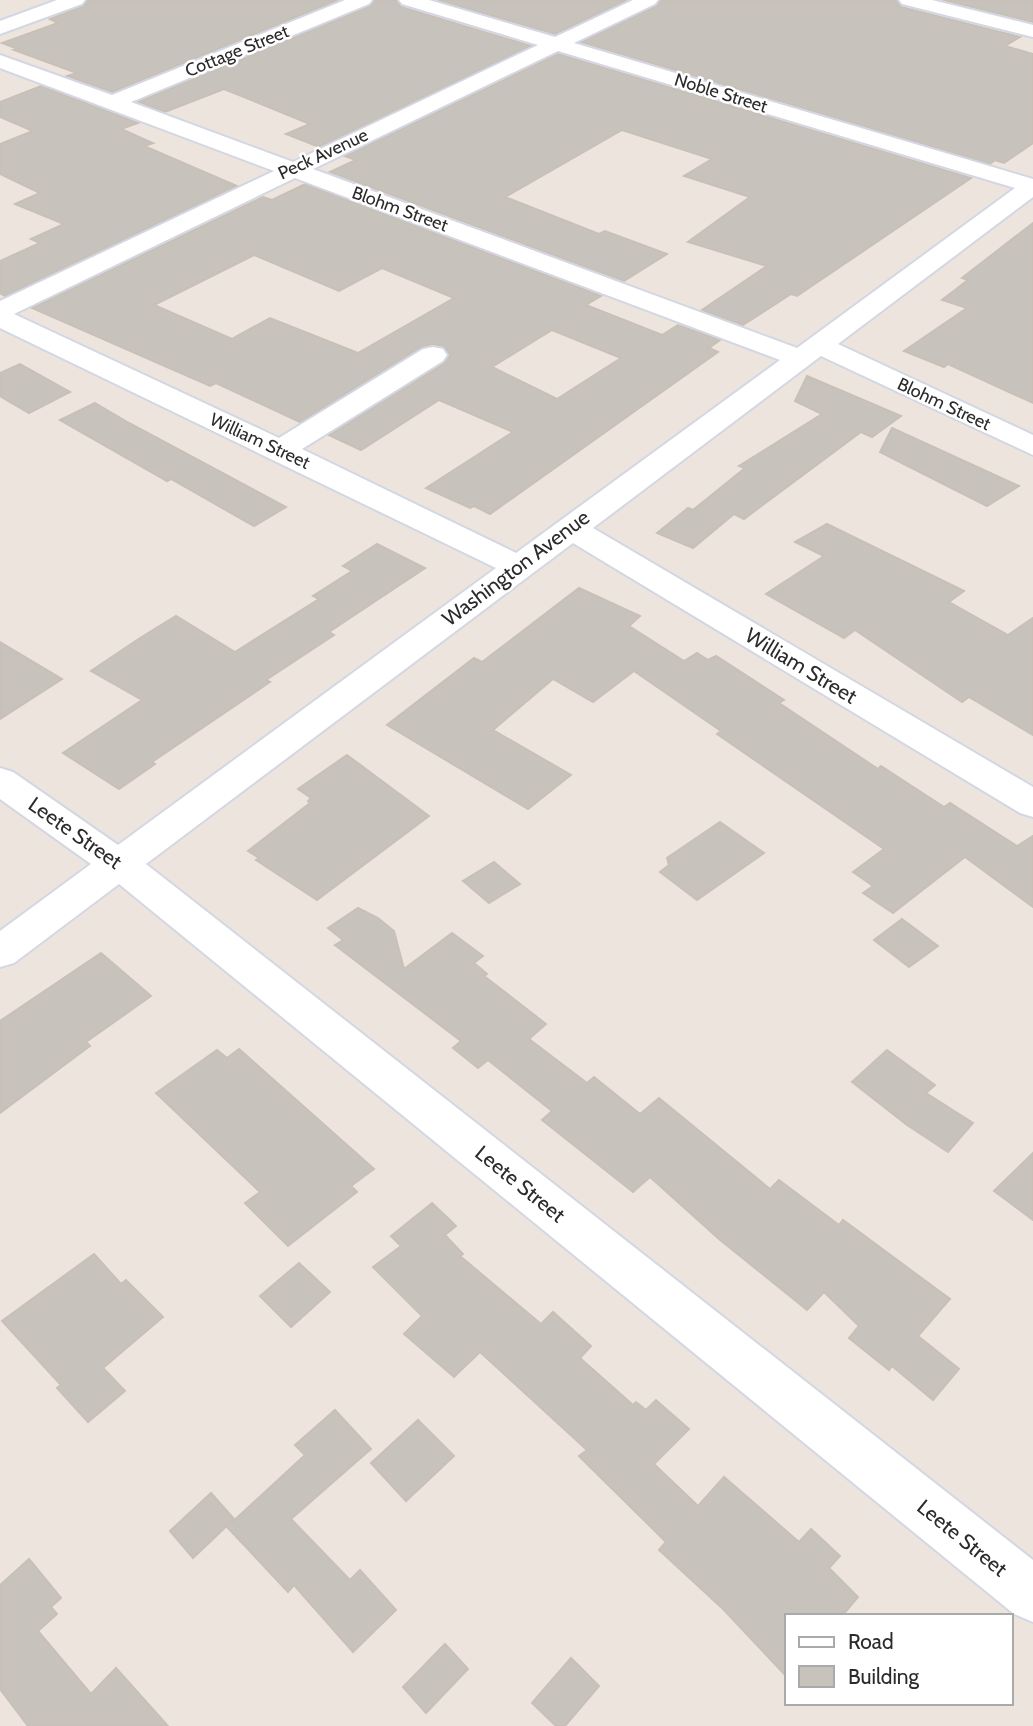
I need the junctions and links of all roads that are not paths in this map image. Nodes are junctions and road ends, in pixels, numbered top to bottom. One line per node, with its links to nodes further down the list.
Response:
1 (75, 0): 7 (street)
2 (362, 0): 11 (street, Cottage Street)
3 (409, 0): 9 (street, Noble Street)
4 (648, 0): 9 (street, Peck Avenue)
5 (909, 0): 6 (street)
6 (952, 4): 8 (street)
7 (0, 28)
8 (1033, 31)
9 (556, 44): 12 (street, Peck Avenue); 13 (street, Noble Street)
10 (0, 61): 11 (street, Blohm Street)
11 (111, 103): 12 (street, Blohm Street)
12 (293, 169): 14 (street, Peck Avenue); 16 (street, Blohm Street)
13 (1033, 186): 16 (street, Washington Avenue)
14 (0, 311)
15 (0, 318): 19 (street, William Street)
16 (808, 351): 18 (street, Blohm Street); 20 (street, Washington Avenue)
17 (433, 355): 19 (street)
18 (1033, 446)
19 (280, 450): 21 (street, William Street)
20 (570, 528): 21 (street, Washington Avenue); 23 (street, William Street)
21 (518, 566): 24 (street, Washington Avenue)
22 (0, 782): 24 (street, Leete Street)
23 (1033, 804)
24 (121, 864): 25 (street, Washington Avenue); 26 (street, Leete Street)
25 (0, 952)
26 (1033, 1595)

